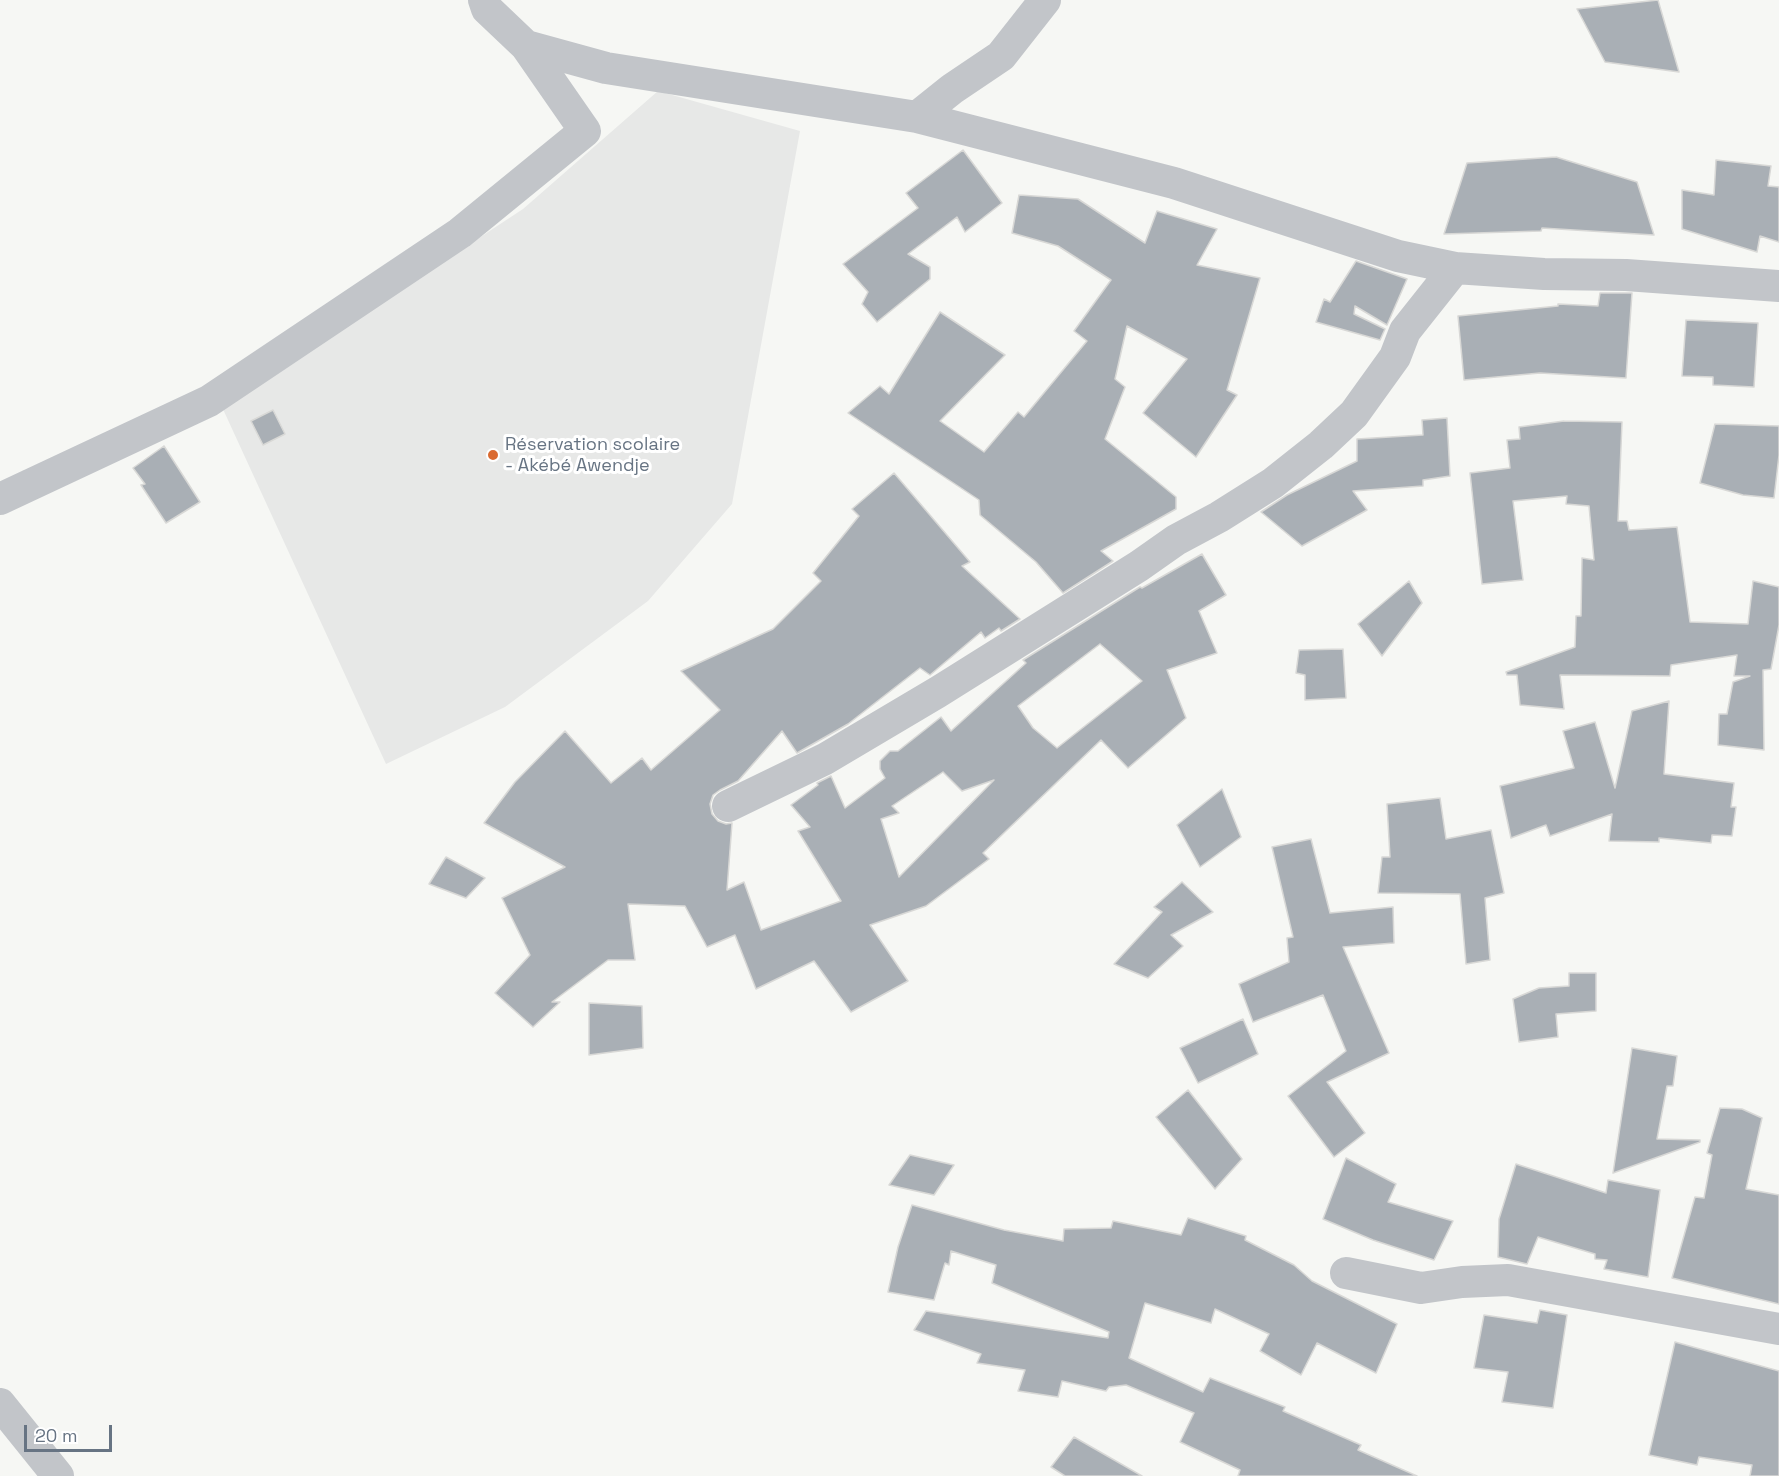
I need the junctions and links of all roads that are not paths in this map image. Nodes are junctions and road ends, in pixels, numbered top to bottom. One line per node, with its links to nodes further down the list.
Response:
1 (484, 0): 3 (street)
2 (1045, 0): 4 (street)
3 (526, 46): 4 (street); 7 (street)
4 (917, 117): 5 (street)
5 (1455, 268): 6 (street); 8 (street)
6 (1779, 286)
7 (0, 499)
8 (728, 806)
9 (1346, 1273): 10 (street)
10 (1779, 1329)
11 (0, 1404): 12 (street)
12 (58, 1476)

